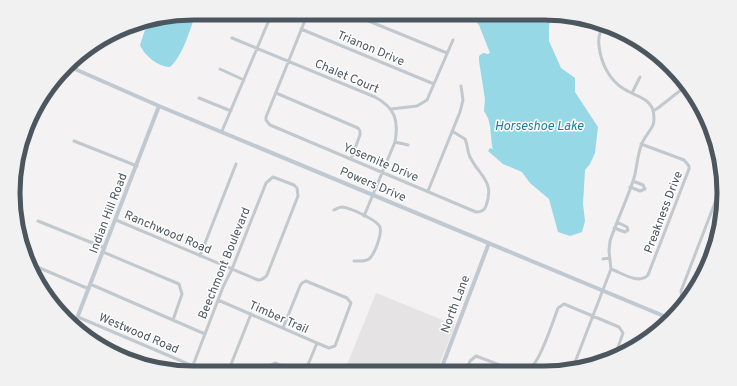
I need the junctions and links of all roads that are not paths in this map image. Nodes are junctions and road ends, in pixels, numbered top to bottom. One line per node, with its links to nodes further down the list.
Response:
1 (269, 20): 8 (street)
2 (305, 20): 4 (street)
3 (366, 20): 9 (street)
4 (301, 29): 10 (street); 15 (street, Trianon Drive)
5 (602, 30): 19 (street)
6 (232, 38): 8 (street, Chalet Court)
7 (453, 40): 9 (street)
8 (258, 48): 10 (street, Chalet Court); 14 (street)
9 (447, 53): 15 (street)
10 (289, 61): 18 (street); 22 (street, Chalet Court)
11 (74, 68): 21 (street, Powers Drive)
12 (220, 69): 14 (street)
13 (640, 77): 19 (street)
14 (244, 80): 24 (street)
15 (434, 84): 22 (street)
16 (461, 86): 26 (street)
17 (682, 89): 23 (street)
18 (276, 93): 31 (street); 31 (street, Yosemite Drive)
19 (632, 93): 23 (street)
20 (199, 98): 24 (street)
21 (159, 106): 25 (street, Powers Drive); 33 (street, Indian Hill Road)
22 (391, 109): 28 (street)
23 (653, 111): 29 (street)
24 (231, 112): 25 (street)
25 (222, 131): 38 (street, Powers Drive)
26 (452, 132): 37 (street); 37 (street, Yosemite Drive)
27 (74, 141): 33 (street)
28 (395, 142): 30 (street); 34 (street)
29 (641, 144): 35 (street); 54 (street, Preakness Drive)
30 (408, 145)
31 (351, 159): 34 (street, Yosemite Drive)
32 (236, 164): 48 (street)
33 (137, 166): 42 (street, Indian Hill Road)
34 (383, 172): 37 (street, Yosemite Drive); 38 (street)
35 (633, 181): 36 (street); 36 (street)
36 (630, 187): 44 (street)
37 (428, 191)
38 (373, 195): 41 (street); 46 (street, Powers Drive)
39 (717, 196): 58 (street)
40 (334, 210): 41 (street)
41 (364, 216): 51 (street)
42 (116, 220): 47 (street, Indian Hill Road); 48 (street, Ranchwood Road)
43 (38, 221): 47 (street)
44 (617, 222): 45 (street); 45 (street)
45 (614, 228): 49 (street)
46 (489, 243): 57 (street, Powers Drive); 76 (street, North Lane)
47 (104, 250): 56 (street, Indian Hill Road); 65 (street)
48 (200, 256): 53 (street, Ranchwood Road)
49 (610, 258): 50 (street); 54 (street)
50 (603, 259)
51 (354, 261)
52 (36, 266): 56 (street)
53 (232, 269): 55 (street, Ranchwood Road); 55 (street, Beechmont Boulevard); 59 (street, Beechmont Boulevard)
54 (611, 269): 57 (street)
55 (258, 280)
56 (90, 286): 63 (street, Indian Hill Road); 65 (street)
57 (603, 291): 61 (street); 62 (street, Powers Drive)
58 (682, 297)
59 (218, 300): 60 (street, Timber Trail); 67 (street, Beechmont Boulevard)
60 (250, 314): 66 (street, Timber Trail); 72 (street)
61 (593, 316): 69 (street); 70 (street); 79 (street)
62 (665, 316)
63 (78, 317): 64 (street, Indian Hill Road); 71 (street, Westwood Road)
64 (76, 320)
65 (172, 320): 67 (street)
66 (283, 328): 68 (street, Timber Trail); 68 (street, Timber Trail)
67 (205, 334): 71 (street, Beechmont Boulevard)
68 (317, 343): 75 (street)
69 (617, 350)
70 (574, 364)
71 (193, 366)
72 (230, 366)
73 (271, 366): 74 (street)
74 (282, 366)
75 (307, 366)
76 (442, 366)
77 (469, 366): 78 (street)
78 (503, 366)
79 (532, 366)

